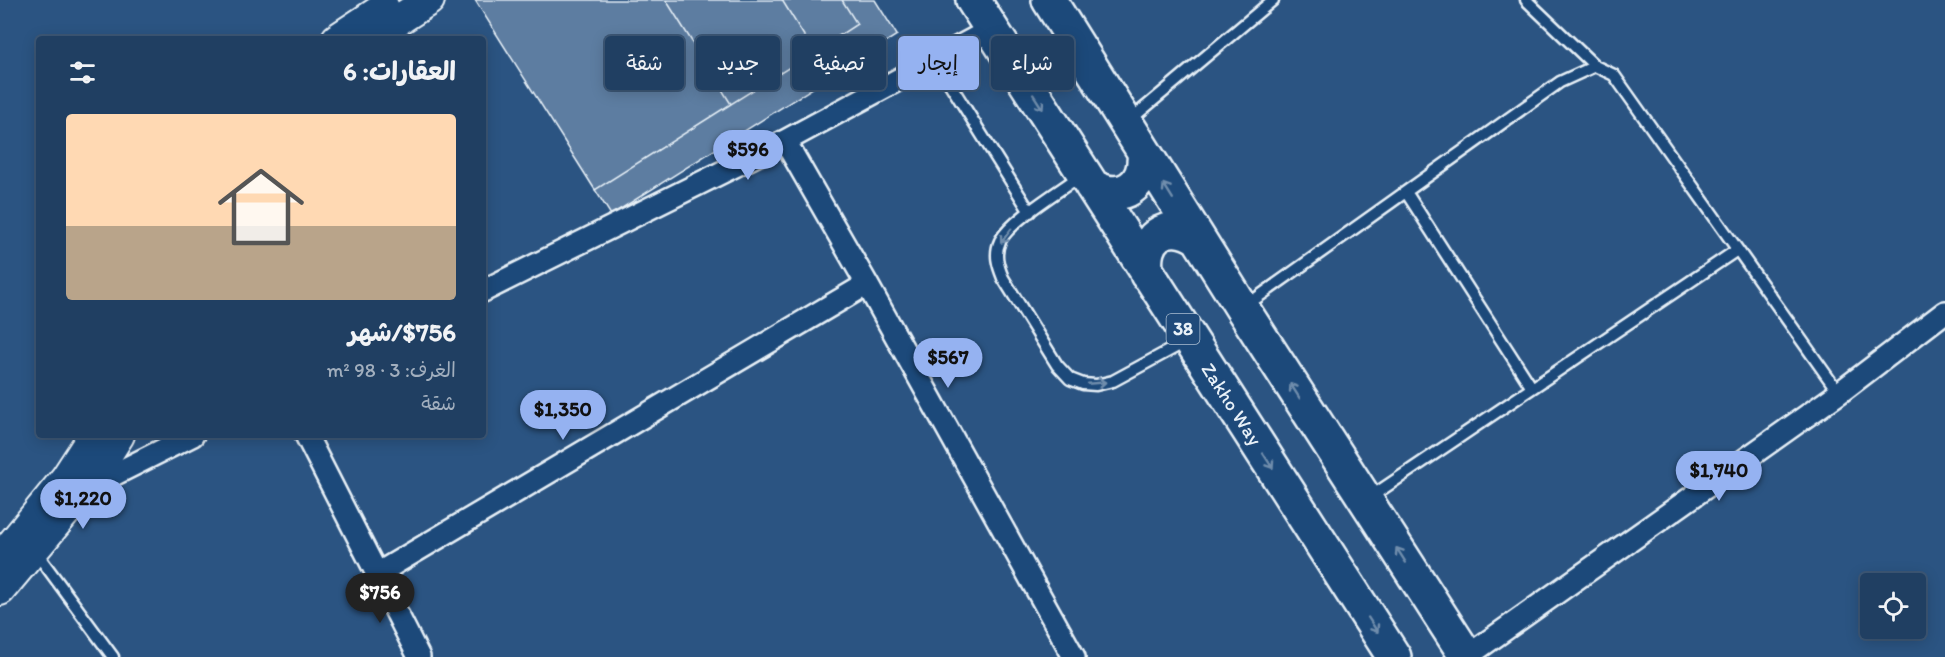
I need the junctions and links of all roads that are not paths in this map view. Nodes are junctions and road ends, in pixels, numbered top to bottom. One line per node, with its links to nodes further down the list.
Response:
1 (396, 0): 8 (street)
2 (429, 0): 9 (street)
3 (972, 0): 7 (highway, Zakho Way / 38)
4 (1049, 0): 14 (highway)
5 (1273, 0): 14 (lane)
6 (1526, 0): 11 (lane)
7 (992, 29): 10 (street); 17 (highway, Zakho Way / 38, one-way to 17)
8 (342, 36)
9 (374, 36)
10 (979, 36)
11 (1595, 66): 18 (lane); 21 (lane)
12 (898, 80): 15 (street)
13 (954, 90): 19 (lane)
14 (1127, 123): 16 (highway)
15 (785, 141): 23 (street); 24 (street)
16 (1144, 152): 17 (highway); 20 (highway, one-way to 16)
17 (1088, 180): 19 (lane); 22 (highway, Zakho Way / 38)
18 (1406, 192): 25 (lane); 28 (lane)
19 (1030, 212): 27 (lane, one-way to 27)
20 (1198, 238): 22 (highway); 25 (highway)
21 (1737, 250): 28 (lane); 29 (lane)
22 (1147, 274): 27 (highway, Zakho Way / 38)
23 (867, 284): 38 (street); 42 (street)
24 (486, 290)
25 (1242, 308): 35 (highway, one-way to 25)
26 (1945, 312): 29 (street)
27 (1190, 339): 43 (highway, Zakho Way / 38, one-way to 43)
28 (1532, 388): 35 (lane)
29 (1839, 393): 44 (street)
30 (92, 438): 37 (street)
31 (117, 438): 34 (street)
32 (187, 438): 34 (street)
33 (308, 438): 38 (street)
34 (84, 490): 36 (street)
35 (1366, 500): 44 (highway, one-way to 35)
36 (35, 550): 39 (street); 40 (lane)
37 (0, 559)
38 (377, 574): 41 (street)
39 (0, 590)
40 (113, 657)
41 (419, 657)
42 (1074, 657)
43 (1394, 657)
44 (1466, 657)

